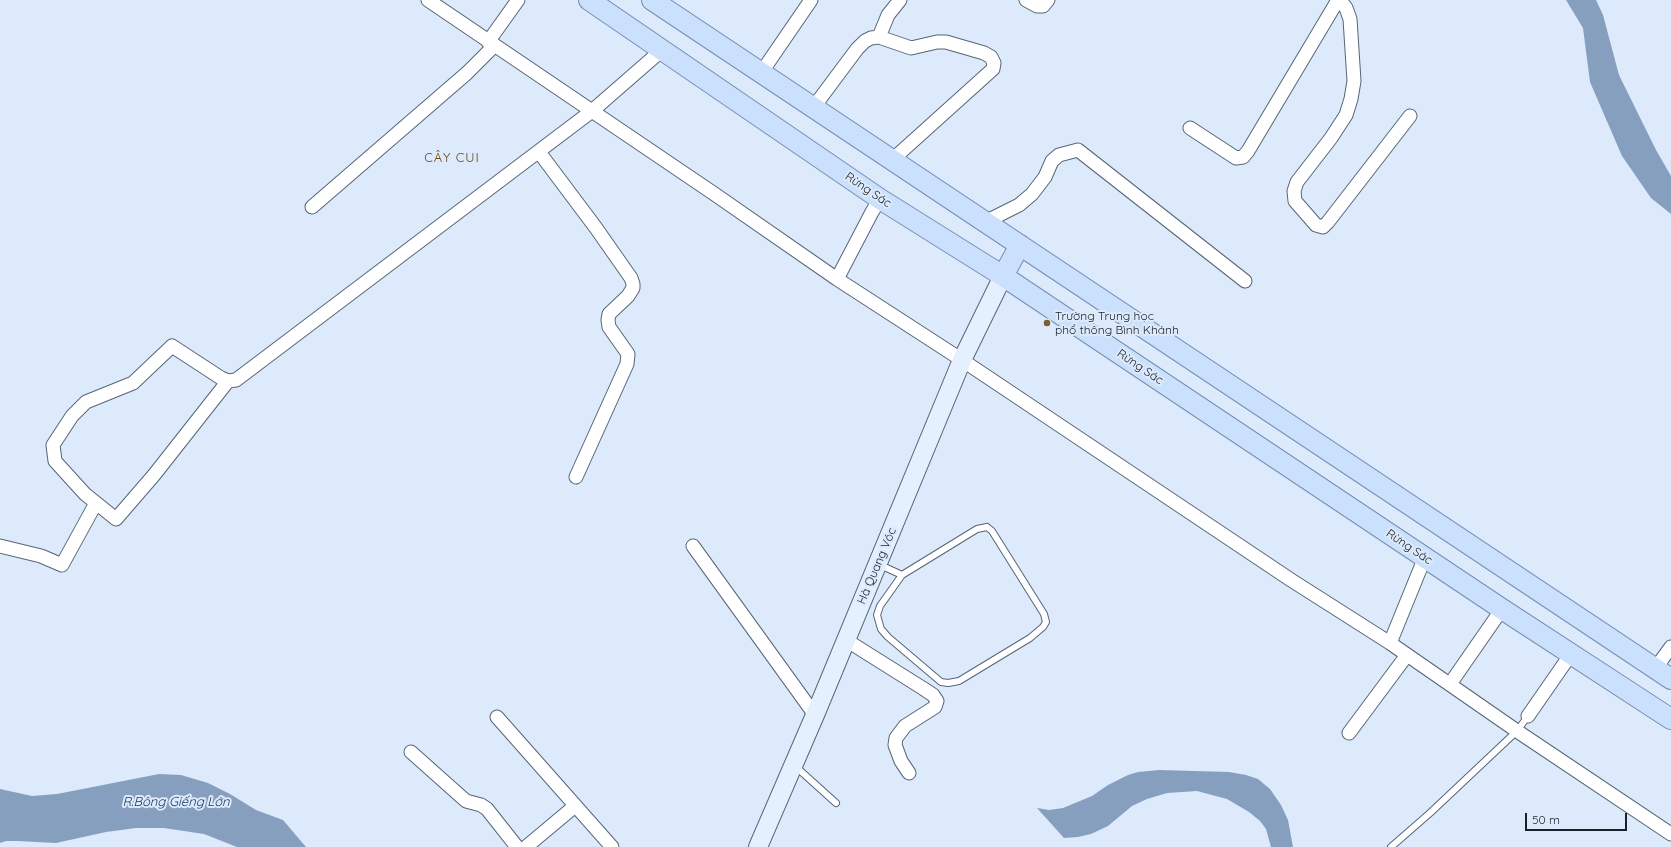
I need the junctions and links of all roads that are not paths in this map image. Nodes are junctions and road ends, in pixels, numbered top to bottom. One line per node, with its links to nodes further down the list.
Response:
1 (428, 0): 11 (street)
2 (518, 0): 11 (street)
3 (589, 0): 12 (main road, Rừng Sác)
4 (652, 0): 13 (main road)
5 (811, 0): 13 (street)
6 (900, 0): 10 (street)
7 (1026, 0): 8 (street)
8 (1048, 0)
9 (1339, 0): 16 (street); 17 (street)
10 (879, 37): 14 (street); 19 (street)
11 (491, 44): 15 (street); 21 (street)
12 (655, 55): 15 (street); 20 (main road, Rừng Sác)
13 (761, 73): 14 (main road)
14 (813, 108): 19 (main road)
15 (592, 111): 18 (street); 24 (street)
16 (1410, 116)
17 (1190, 128)
18 (539, 152): 28 (street); 29 (street)
19 (892, 160): 22 (main road)
20 (876, 205): 24 (street); 25 (main road, Rừng Sác)
21 (312, 207)
22 (985, 222): 23 (main road); 26 (street)
23 (1020, 245): 25 (main road); 42 (main road)
24 (837, 279): 27 (street)
25 (1000, 281): 27 (street, Hà Quang Vóc); 33 (main road, Rừng Sác)
26 (1245, 281)
27 (962, 360): 34 (street, Hà Quang Vóc); 38 (street)
28 (228, 381): 30 (street); 30 (street)
29 (576, 477)
30 (96, 503): 31 (street)
31 (0, 546)
32 (693, 546): 44 (street)
33 (1425, 557): 36 (main road, Rừng Sác); 38 (street)
34 (878, 564): 35 (lane); 37 (street, Hà Quang Vóc)
35 (902, 575): 35 (lane)
36 (1502, 609): 40 (main road, Rừng Sác); 43 (street)
37 (846, 640): 44 (street, Hà Quang Vóc); 52 (street)
38 (1390, 643): 41 (street)
39 (1671, 647): 42 (street)
40 (1571, 654): 45 (street); 47 (main road, Rừng Sác)
41 (1407, 655): 43 (street); 49 (street)
42 (1663, 674)
43 (1450, 684): 48 (street)
44 (815, 715): 51 (street, Hà Quang Vóc)
45 (1528, 716): 48 (lane)
46 (497, 717): 54 (street)
47 (1671, 719)
48 (1517, 731): 55 (street); 60 (lane)
49 (1350, 733)
50 (411, 752): 56 (street)
51 (794, 765): 53 (lane); 59 (street, Hà Quang Vóc)
52 (909, 774)
53 (836, 804)
54 (575, 806): 57 (street); 58 (street)
55 (1671, 834)
56 (517, 847)
57 (526, 847)
58 (612, 847)
59 (758, 847)
60 (1391, 847)

